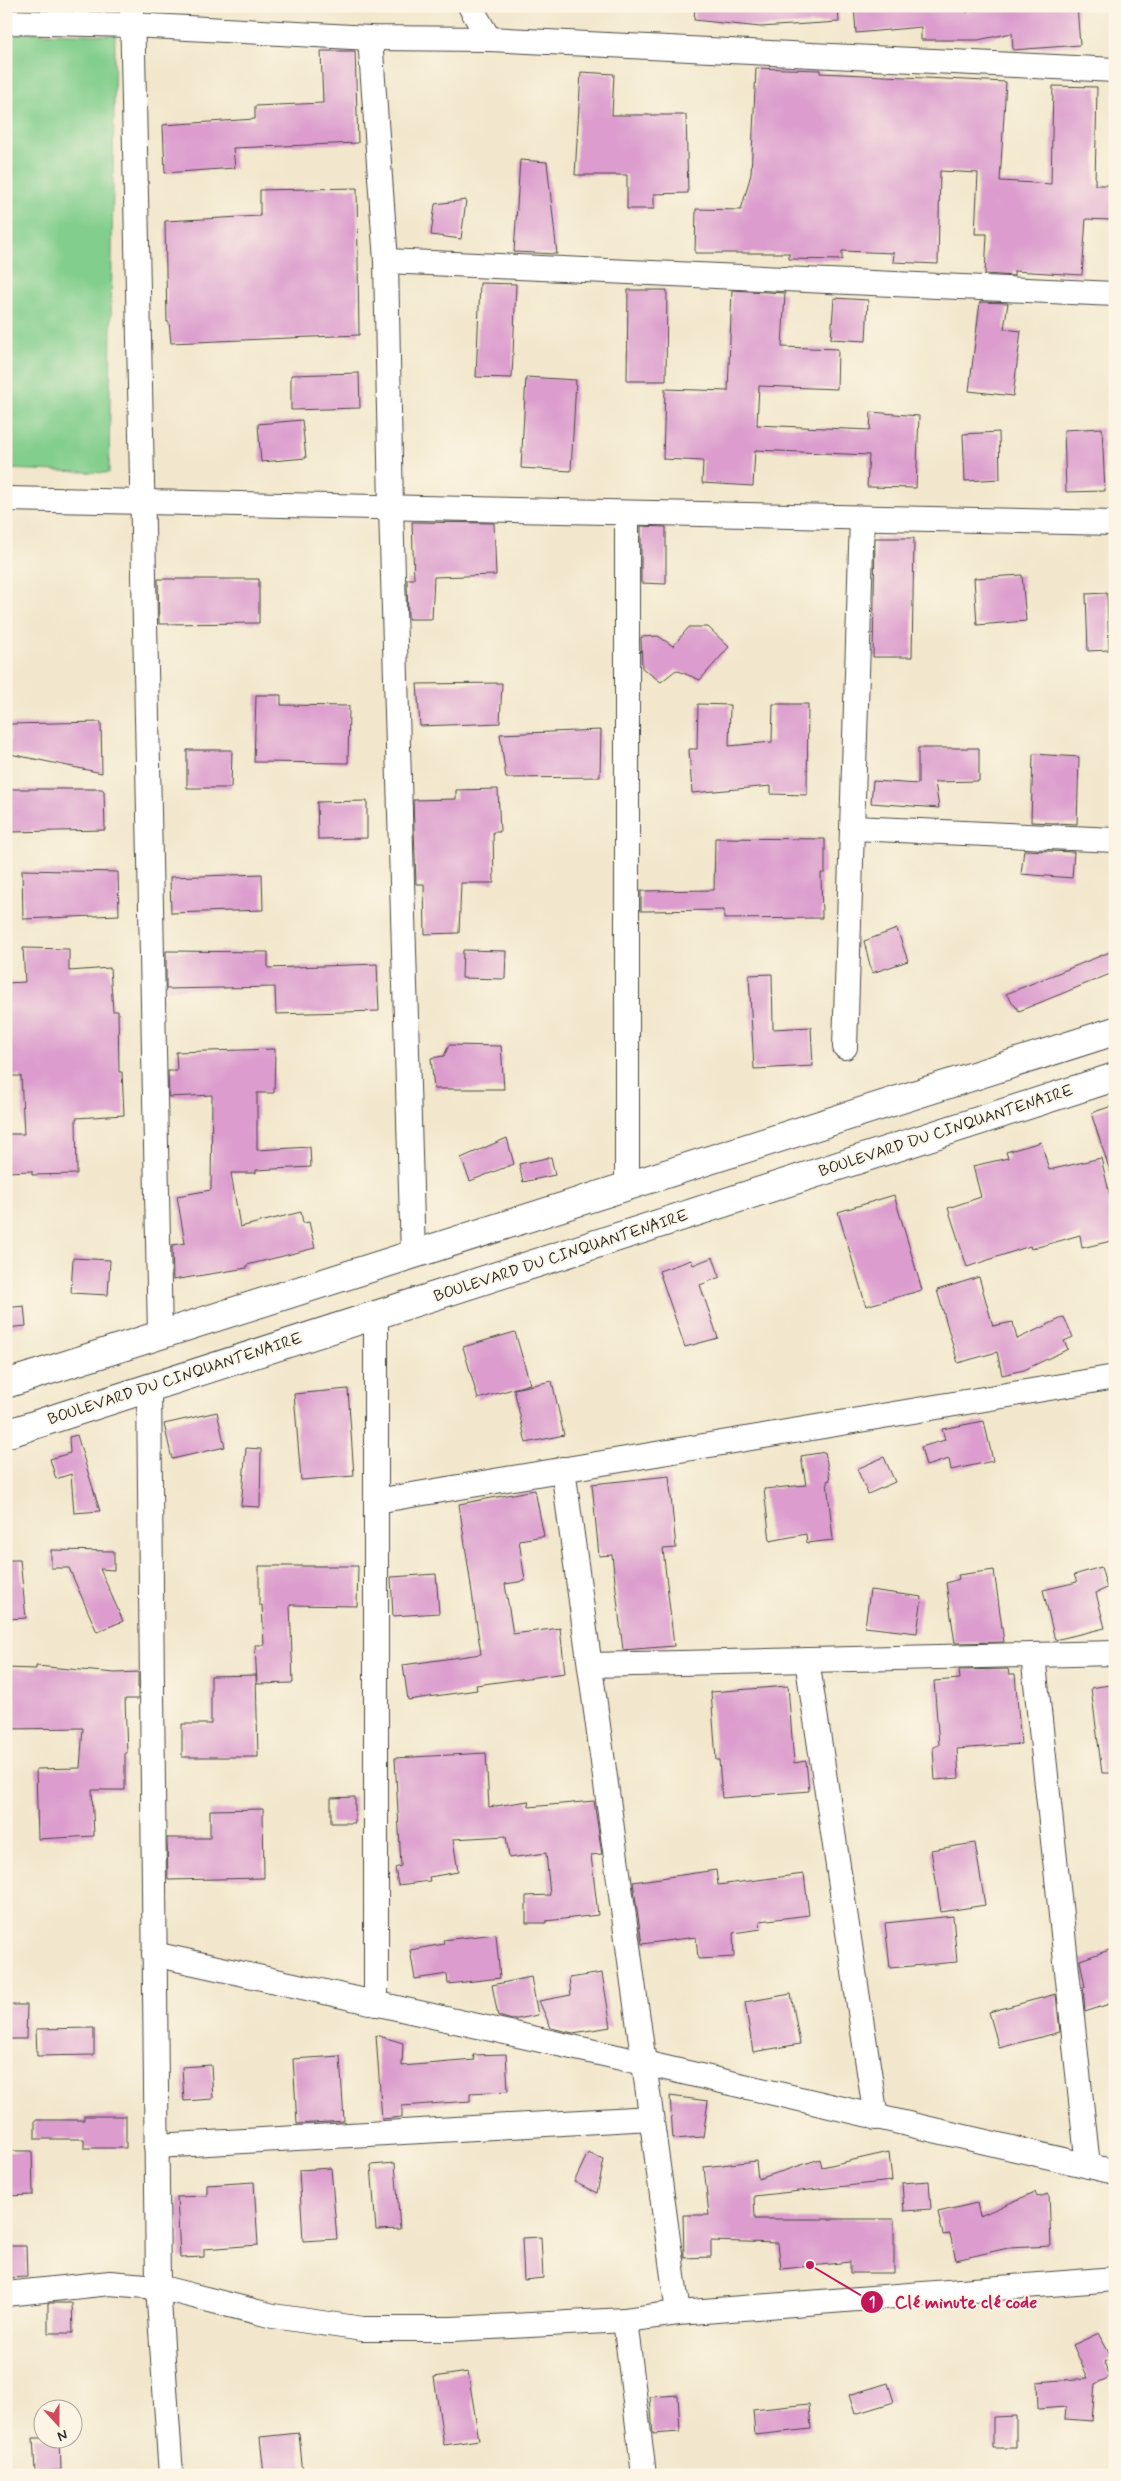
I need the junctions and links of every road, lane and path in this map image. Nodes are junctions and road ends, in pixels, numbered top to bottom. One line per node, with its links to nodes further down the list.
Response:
1 (470, 6): 5 (street)
2 (132, 16): 3 (street); 4 (street); 10 (street)
3 (6, 22)
4 (370, 38): 5 (street); 7 (street)
5 (489, 39): 6 (street)
6 (1115, 70)
7 (386, 261): 8 (street); 11 (street)
8 (1115, 294)
9 (6, 499): 10 (street)
10 (142, 502): 11 (street); 23 (street)
11 (391, 508): 12 (street); 21 (street)
12 (627, 513): 13 (street); 20 (street)
13 (862, 518): 14 (street); 15 (street)
14 (1115, 524)
15 (854, 828): 16 (street); 18 (street)
16 (1115, 840)
17 (1115, 1031): 20 (main road)
18 (845, 1047)
19 (1115, 1076): 22 (main road, BOULEVARD DU CINQUANTENAIRE)
20 (627, 1187): 21 (main road)
21 (413, 1256): 23 (main road)
22 (376, 1314): 26 (main road, BOULEVARD DU CINQUANTENAIRE); 29 (street)
23 (160, 1335): 25 (main road)
24 (1115, 1377): 28 (street)
25 (6, 1384)
26 (149, 1388): 27 (main road, BOULEVARD DU CINQUANTENAIRE); 34 (street)
27 (6, 1434)
28 (563, 1470): 29 (street); 33 (street)
29 (376, 1501): 35 (street)
30 (1115, 1653): 31 (street)
31 (1033, 1655): 32 (street); 40 (street)
32 (807, 1660): 33 (street); 38 (street)
33 (590, 1665): 36 (street)
34 (154, 1954): 35 (street); 39 (street)
35 (376, 2004): 36 (street)
36 (644, 2063): 37 (street); 38 (street)
37 (651, 2118): 39 (street); 45 (street)
38 (876, 2118): 40 (street)
39 (156, 2146): 43 (street)
40 (1088, 2166): 41 (street)
41 (1115, 2172)
42 (1115, 2278): 45 (street)
43 (158, 2287): 44 (street); 46 (street); 47 (street)
44 (6, 2294)
45 (678, 2313): 46 (street)
46 (624, 2320): 48 (street)
47 (171, 2475)
48 (644, 2475)

